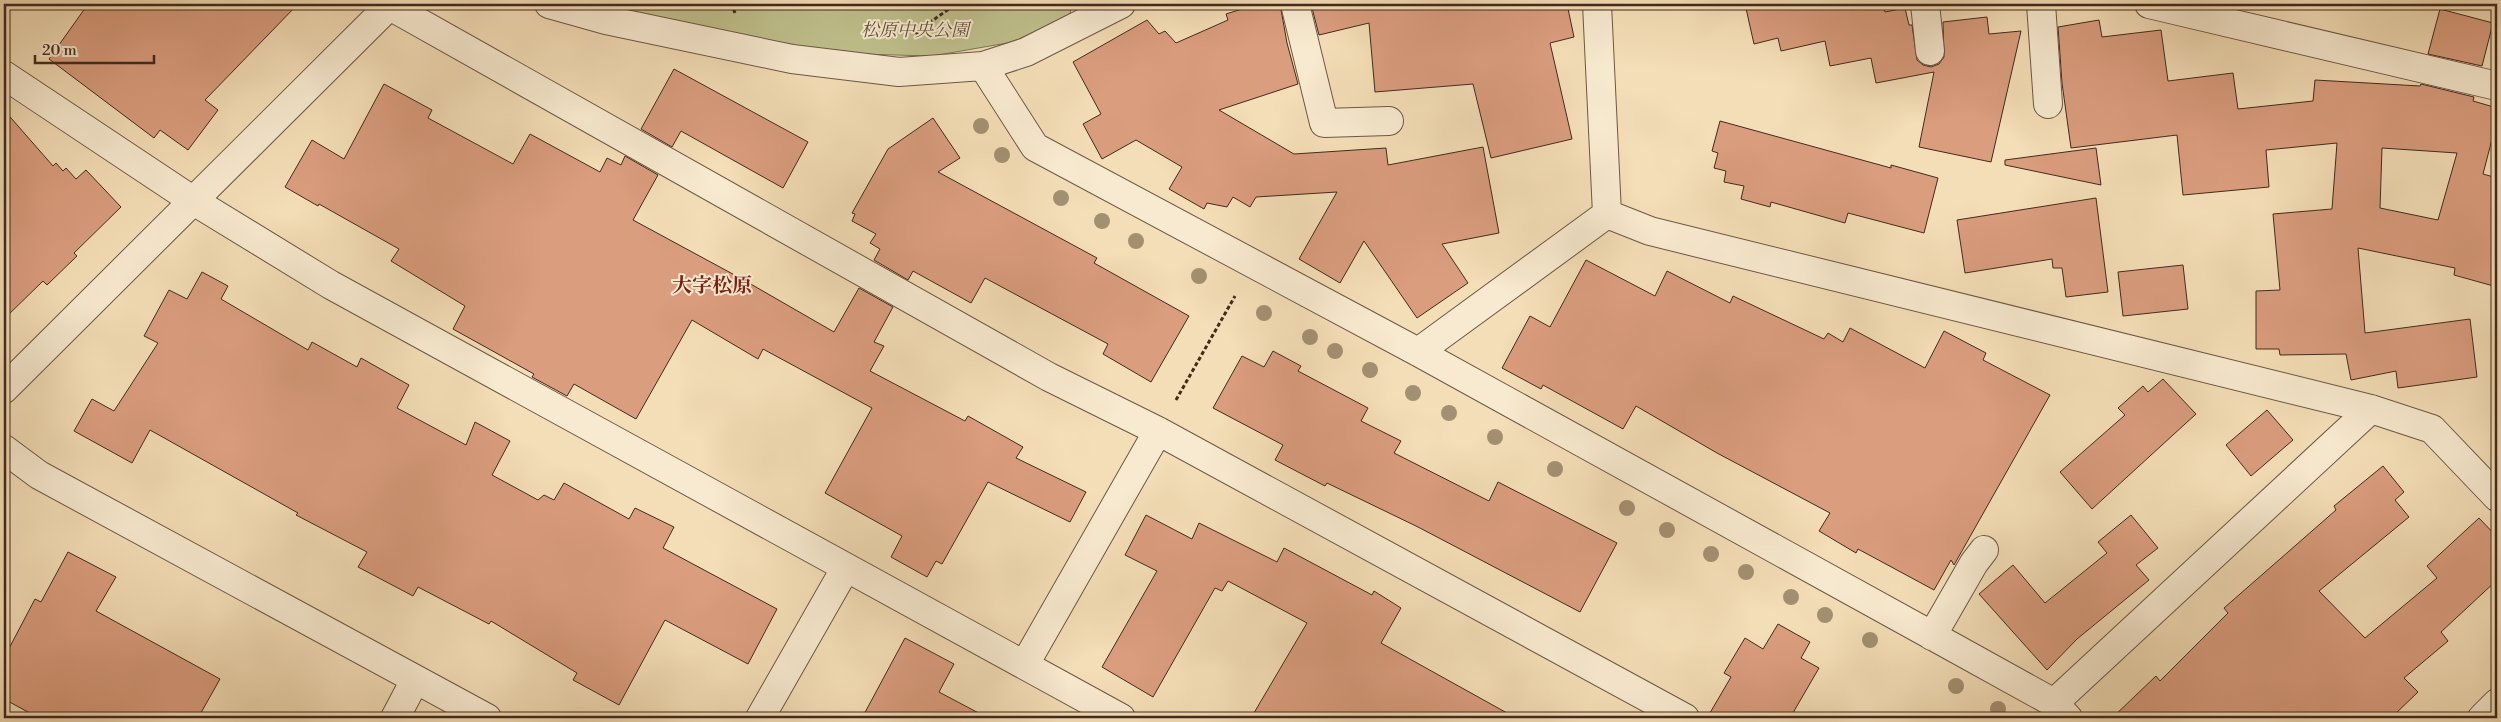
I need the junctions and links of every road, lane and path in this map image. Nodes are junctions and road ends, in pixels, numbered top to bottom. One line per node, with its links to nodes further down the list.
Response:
1 (549, 4): 12 (street)
2 (753, 4): 10 (path)
3 (1295, 4): 16 (street)
4 (1597, 4): 18 (street)
5 (1925, 4): 11 (street)
6 (2042, 4): 15 (street)
7 (2149, 4): 14 (street)
8 (390, 5): 17 (street); 23 (street)
9 (1113, 5): 12 (street)
10 (734, 8)
11 (1930, 51)
12 (983, 66): 20 (street)
13 (4, 75): 17 (street)
14 (2497, 86)
15 (2048, 104)
16 (1389, 121)
17 (192, 200): 21 (street); 27 (street)
18 (1607, 214): 20 (street); 22 (street)
19 (1235, 296): 23 (path)
20 (1418, 352): 28 (street)
21 (4, 389)
22 (2371, 409): 25 (street); 32 (street)
23 (1158, 431): 29 (street); 37 (street)
24 (4, 450): 30 (street)
25 (2497, 497)
26 (1984, 550): 28 (street)
27 (845, 569): 29 (street); 35 (street)
28 (1932, 636): 32 (street)
29 (1025, 664): 36 (street)
30 (415, 680): 33 (street); 34 (street)
31 (2497, 704): 38 (street)
32 (2061, 711)
33 (395, 718)
34 (486, 718)
35 (760, 718)
36 (1121, 718)
37 (1685, 718)
38 (2482, 718)

